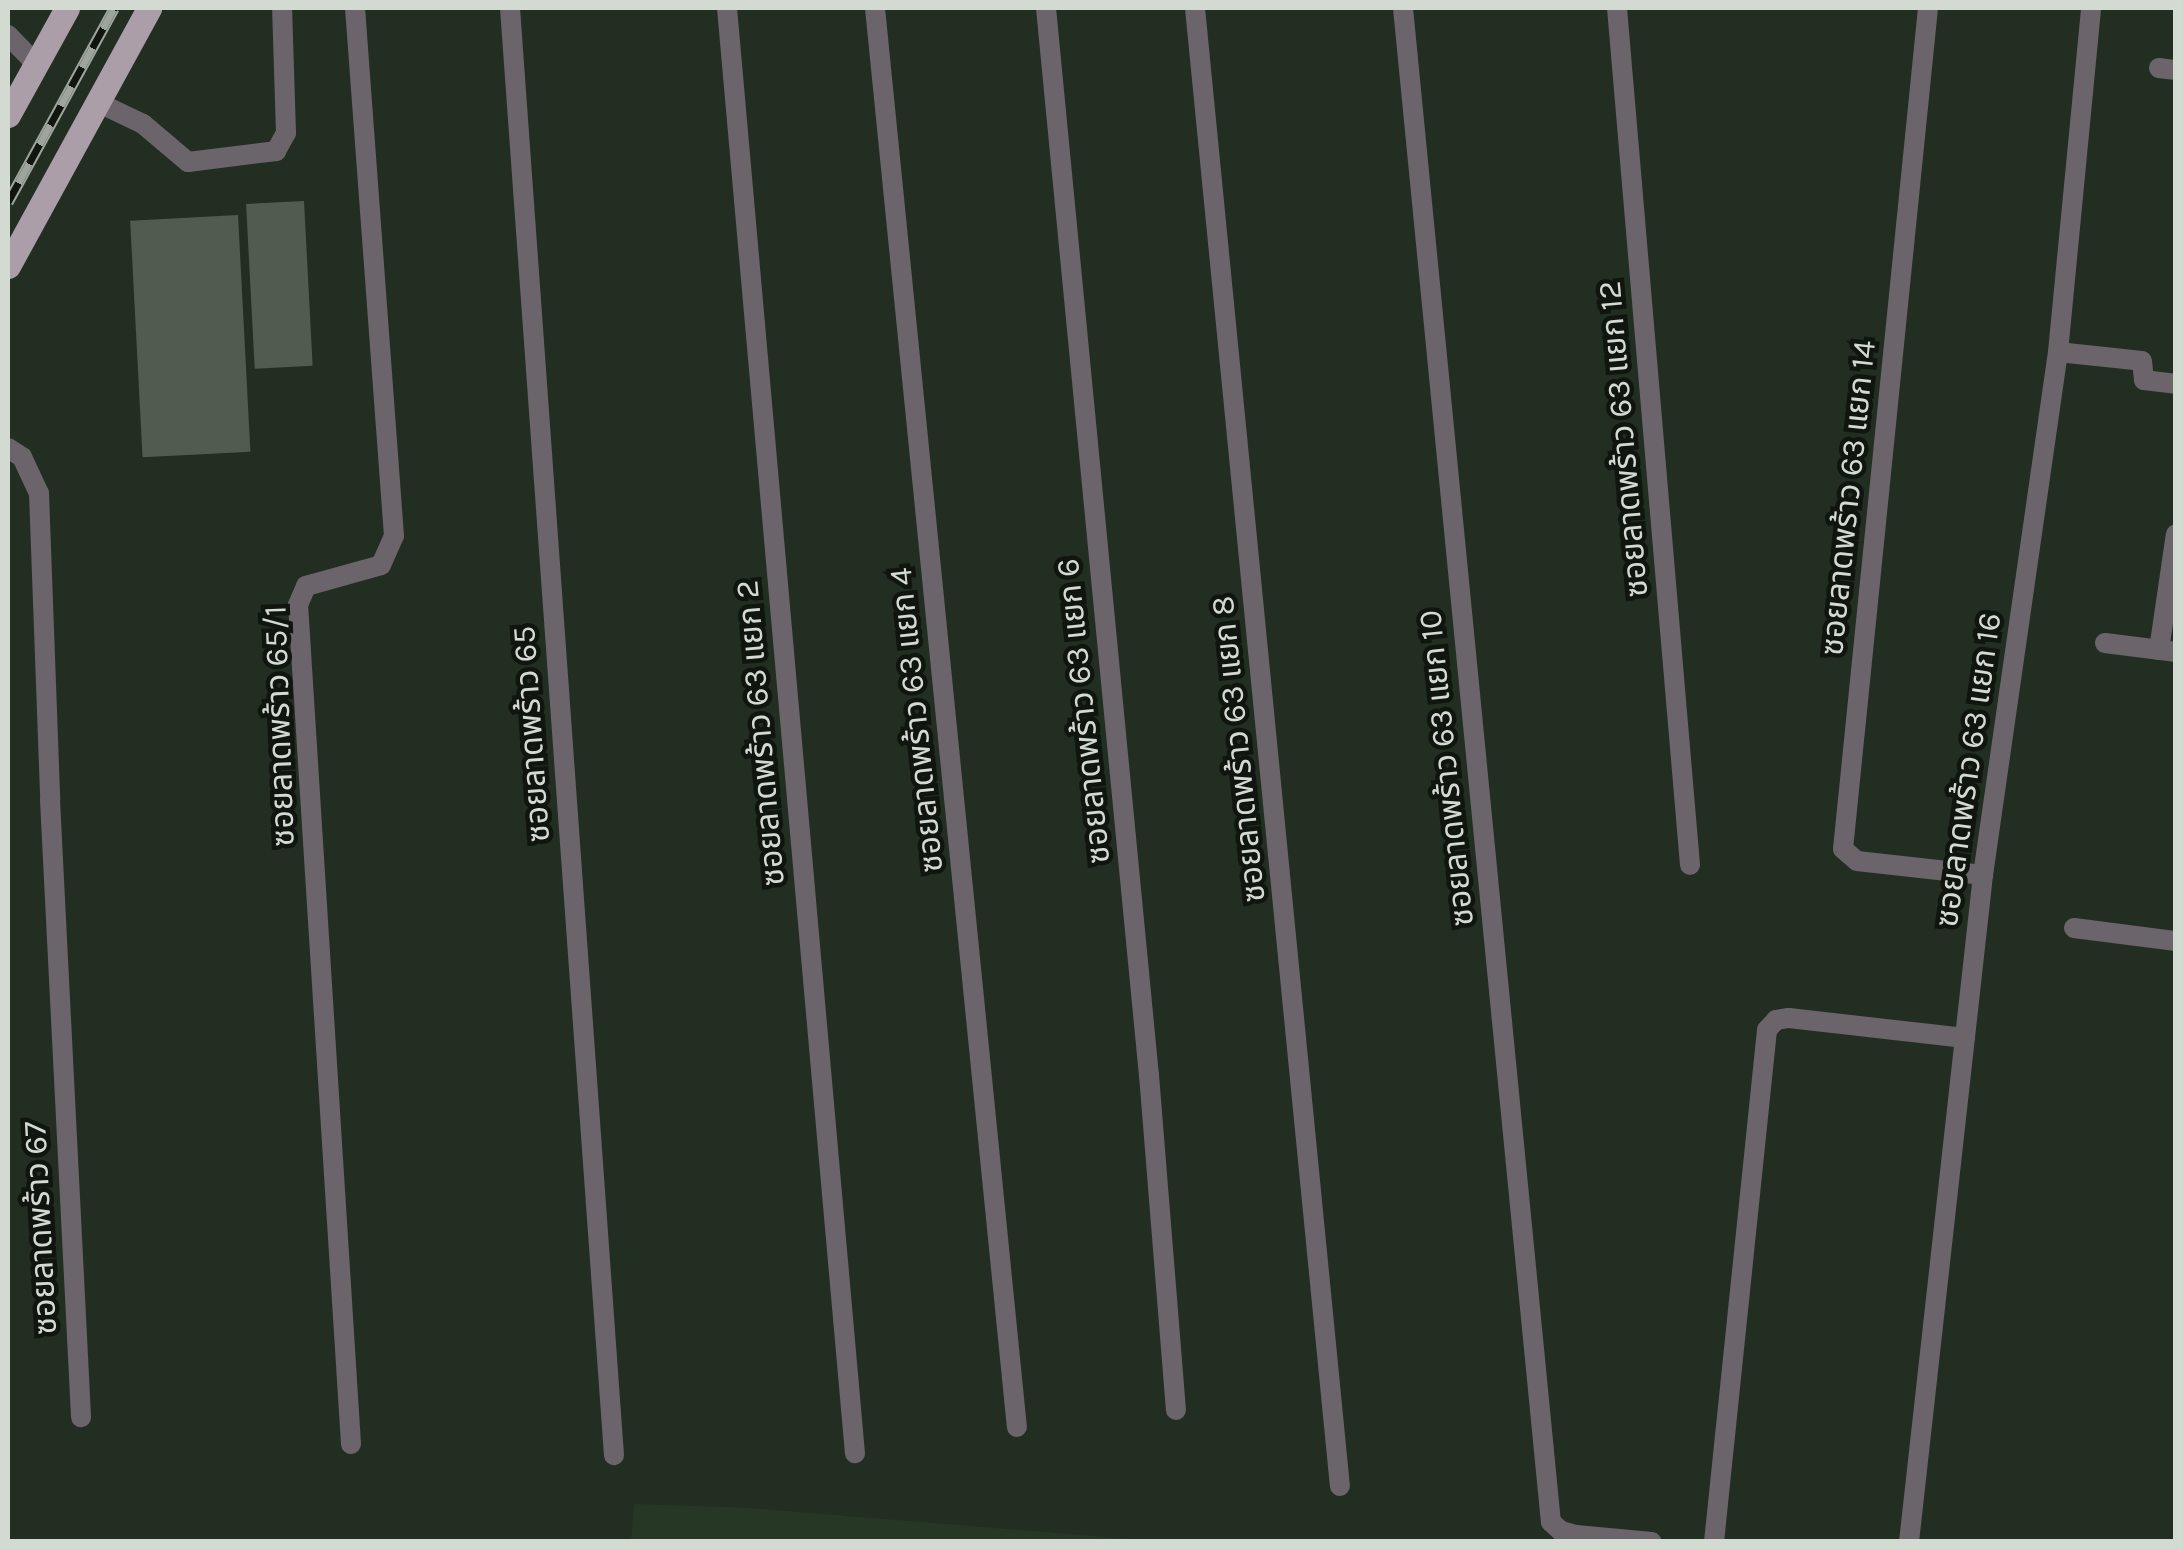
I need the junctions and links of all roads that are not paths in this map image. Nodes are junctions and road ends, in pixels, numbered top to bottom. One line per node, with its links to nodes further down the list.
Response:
1 (66, 8): 15 (main road)
2 (149, 8): 16 (main road)
3 (282, 8): 16 (street)
4 (354, 8): 33 (street, ซอยลาดพร้าว 65/1)
5 (510, 8): 35 (street, ซอยลาดพร้าว 65)
6 (727, 8): 34 (street, ซอยลาดพร้าว 63 แยก 2)
7 (875, 8): 32 (street, ซอยลาดพร้าว 63 แยก 4)
8 (1046, 8): 30 (street, ซอยลาดพร้าว 63 แยก 6)
9 (1196, 8): 36 (street, ซอยลาดพร้าว 63 แยก 8)
10 (1404, 8): 37 (street, ซอยลาดพร้าว 63 แยก 10)
11 (1617, 8): 25 (street, ซอยลาดพร้าว 63 แยก 12)
12 (1928, 8): 26 (street, ซอยลาดพร้าว 63 แยก 14)
13 (2091, 8): 19 (street, ซอยลาดพร้าว 63 แยก 16)
14 (8, 35): 15 (street)
15 (36, 64): 17 (main road)
16 (97, 102): 18 (main road)
17 (8, 115)
18 (8, 266)
19 (2058, 352): 20 (street); 26 (street, ซอยลาดพร้าว 63 แยก 16)
20 (2176, 384)
21 (8, 448): 31 (street, ซอยลาดพร้าว 67)
22 (2176, 534): 24 (street)
23 (2104, 643): 24 (street)
24 (2167, 651)
25 (1690, 864)
26 (1983, 875): 29 (street, ซอยลาดพร้าว 63 แยก 16)
27 (2074, 928): 28 (street)
28 (2176, 941)
29 (1964, 1038): 38 (street); 39 (street, ซอยลาดพร้าว 63 แยก 16)
30 (1176, 1410)
31 (81, 1417)
32 (1018, 1427)
33 (351, 1444)
34 (855, 1453)
35 (614, 1455)
36 (1340, 1486)
37 (1652, 1542)
38 (1714, 1542)
39 (1909, 1542)

